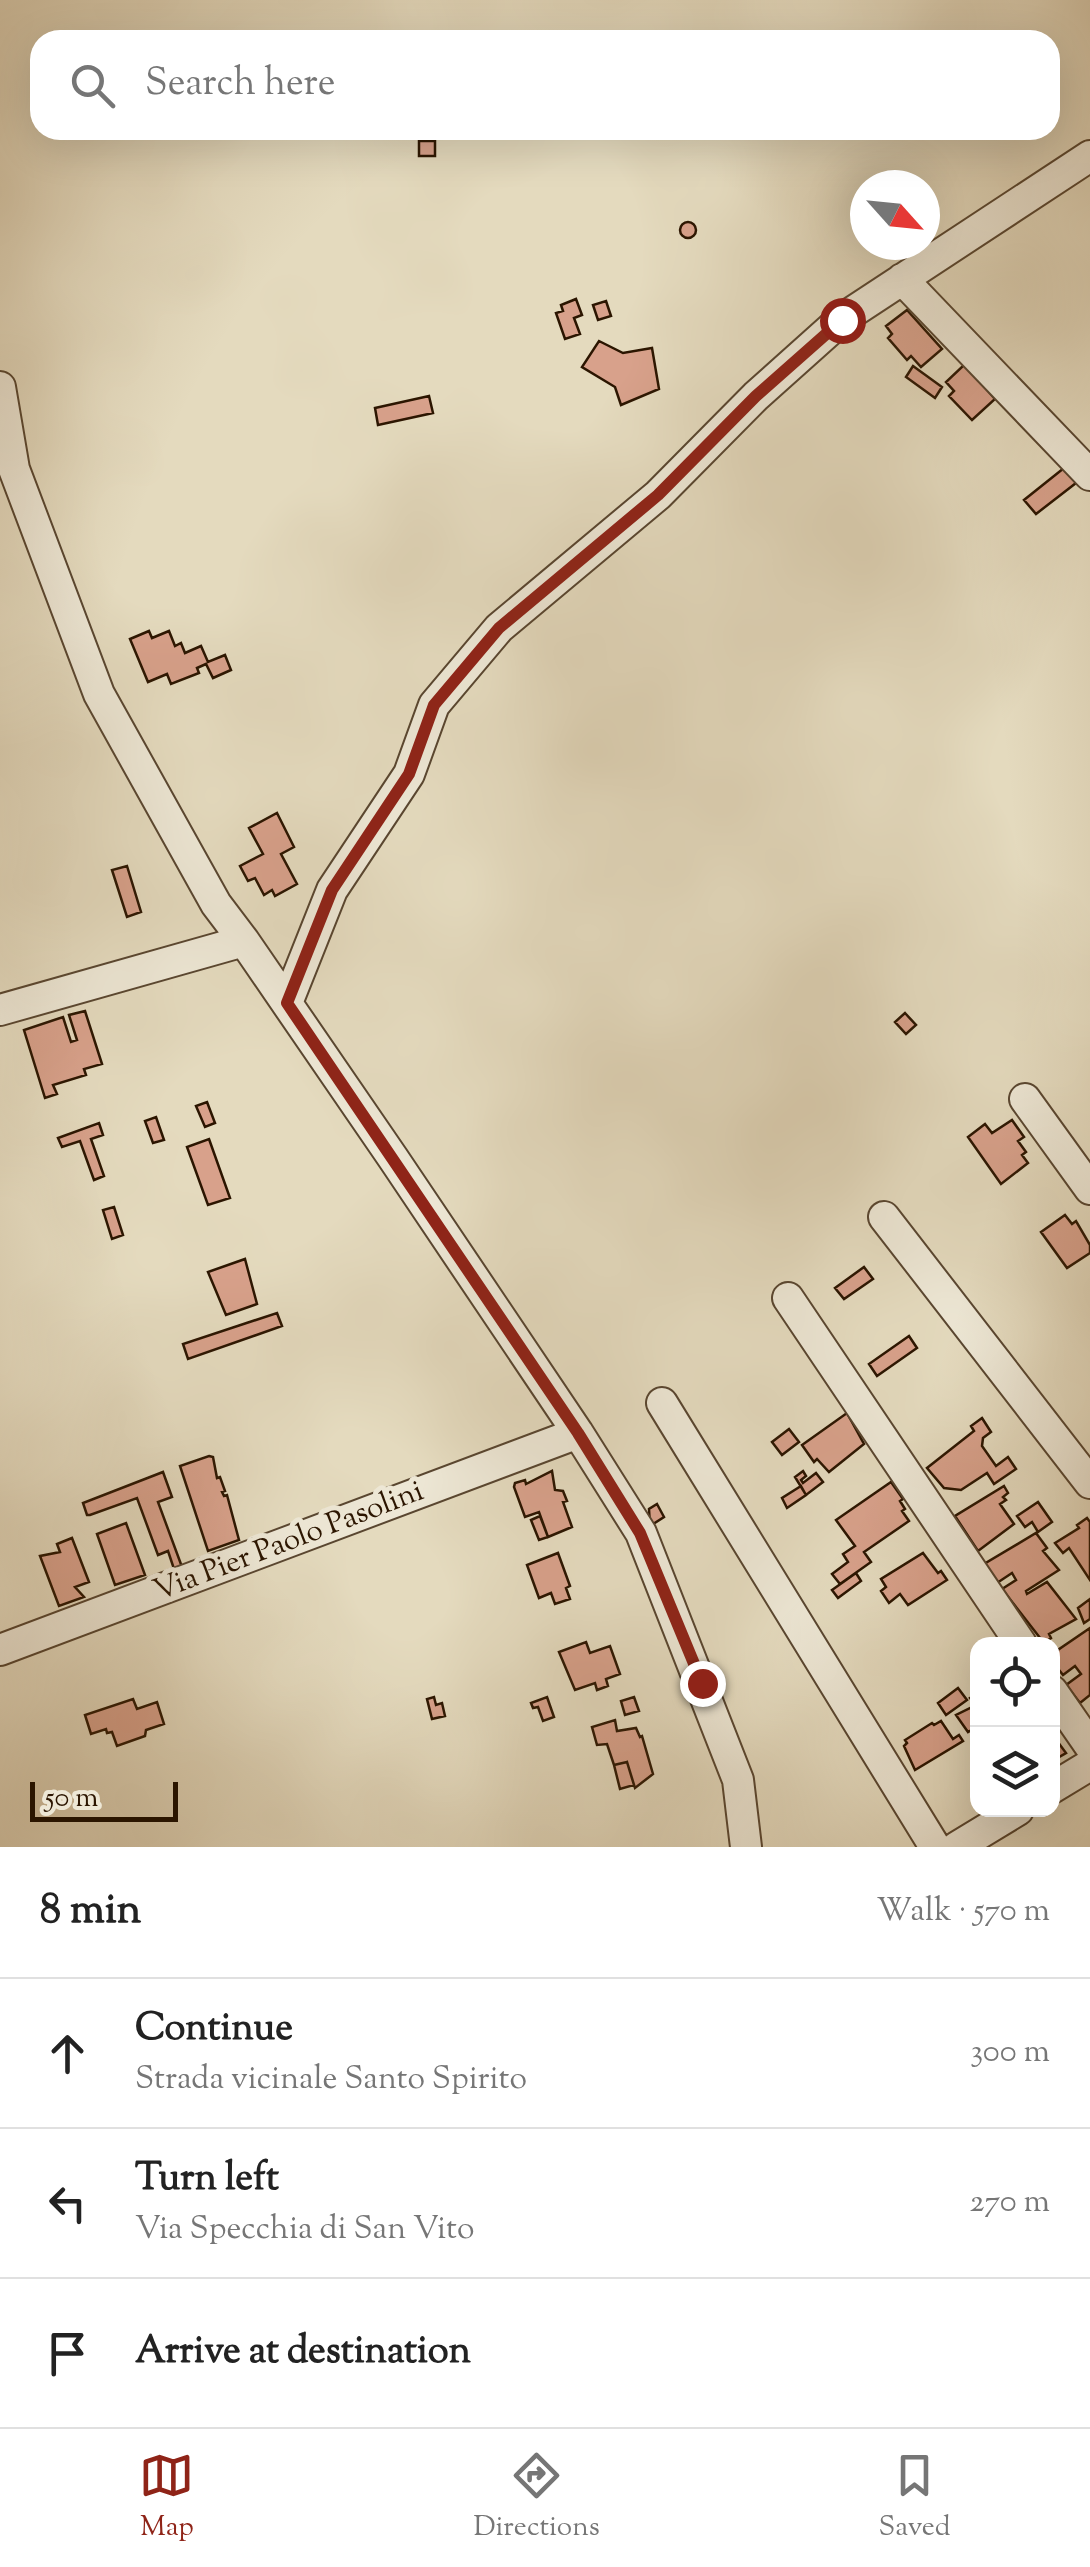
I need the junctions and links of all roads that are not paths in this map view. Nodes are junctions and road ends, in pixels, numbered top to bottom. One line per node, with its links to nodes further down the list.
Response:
1 (1090, 156): 2 (street)
2 (902, 279): 4 (street); 6 (street)
3 (0, 387): 5 (street)
4 (1090, 475)
5 (244, 940): 6 (street); 7 (street)
6 (287, 1003): 13 (street)
7 (0, 1010)
8 (1025, 1099): 9 (street)
9 (1090, 1188)
10 (884, 1217): 14 (street)
11 (788, 1298): 15 (street)
12 (662, 1403): 23 (street)
13 (578, 1433): 16 (street, Via Pier Paolo Pasolini); 22 (street)
14 (1090, 1483)
15 (1017, 1637)
16 (0, 1650)
17 (1060, 1703): 18 (street)
18 (1090, 1746)
19 (1090, 1765): 20 (street)
20 (1060, 1783)
21 (1006, 1817): 24 (street)
22 (746, 1847)
23 (935, 1847)
24 (957, 1847)

